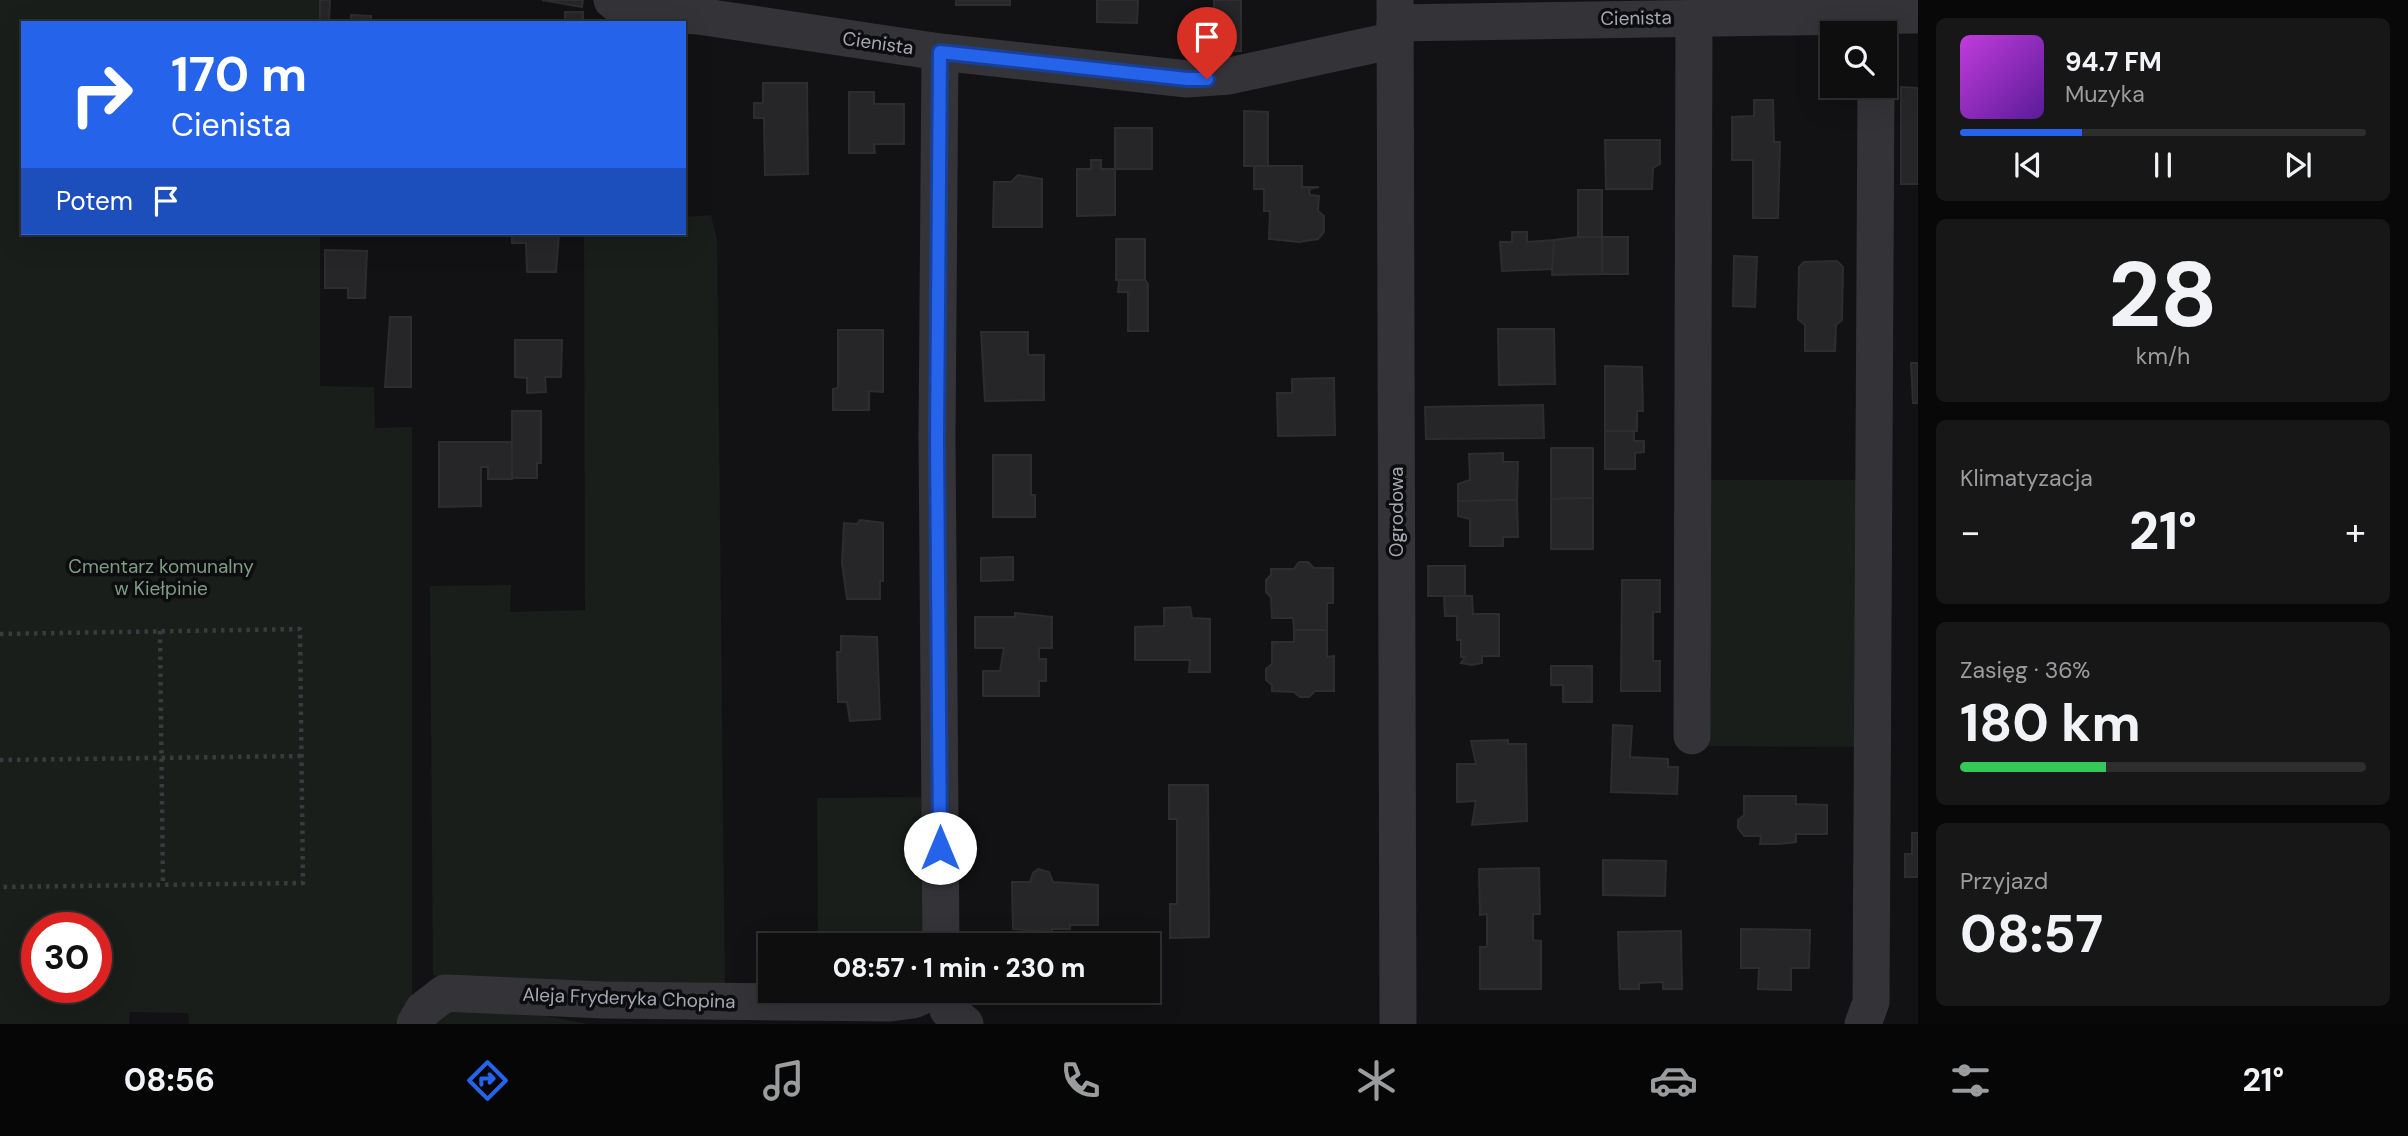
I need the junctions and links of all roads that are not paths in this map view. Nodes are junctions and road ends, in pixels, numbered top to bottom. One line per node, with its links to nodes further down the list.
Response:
1 (612, 0): 7 (street, Cienista)
2 (1918, 15): 5 (street, Cienista)
3 (1694, 17): 4 (street, Cienista); 6 (street, Cienista); 9 (street)
4 (1395, 21): 7 (street, Cienista); 15 (street, Ogrodowa)
5 (1891, 21)
6 (1820, 22)
7 (940, 52): 10 (street)
8 (1876, 98): 16 (street)
9 (1692, 736)
10 (941, 933)
11 (758, 1002): 13 (street, Aleja Fryderyka Chopina)
12 (946, 1003): 14 (street)
13 (415, 1024)
14 (965, 1024)
15 (1398, 1024)
16 (1863, 1024)

